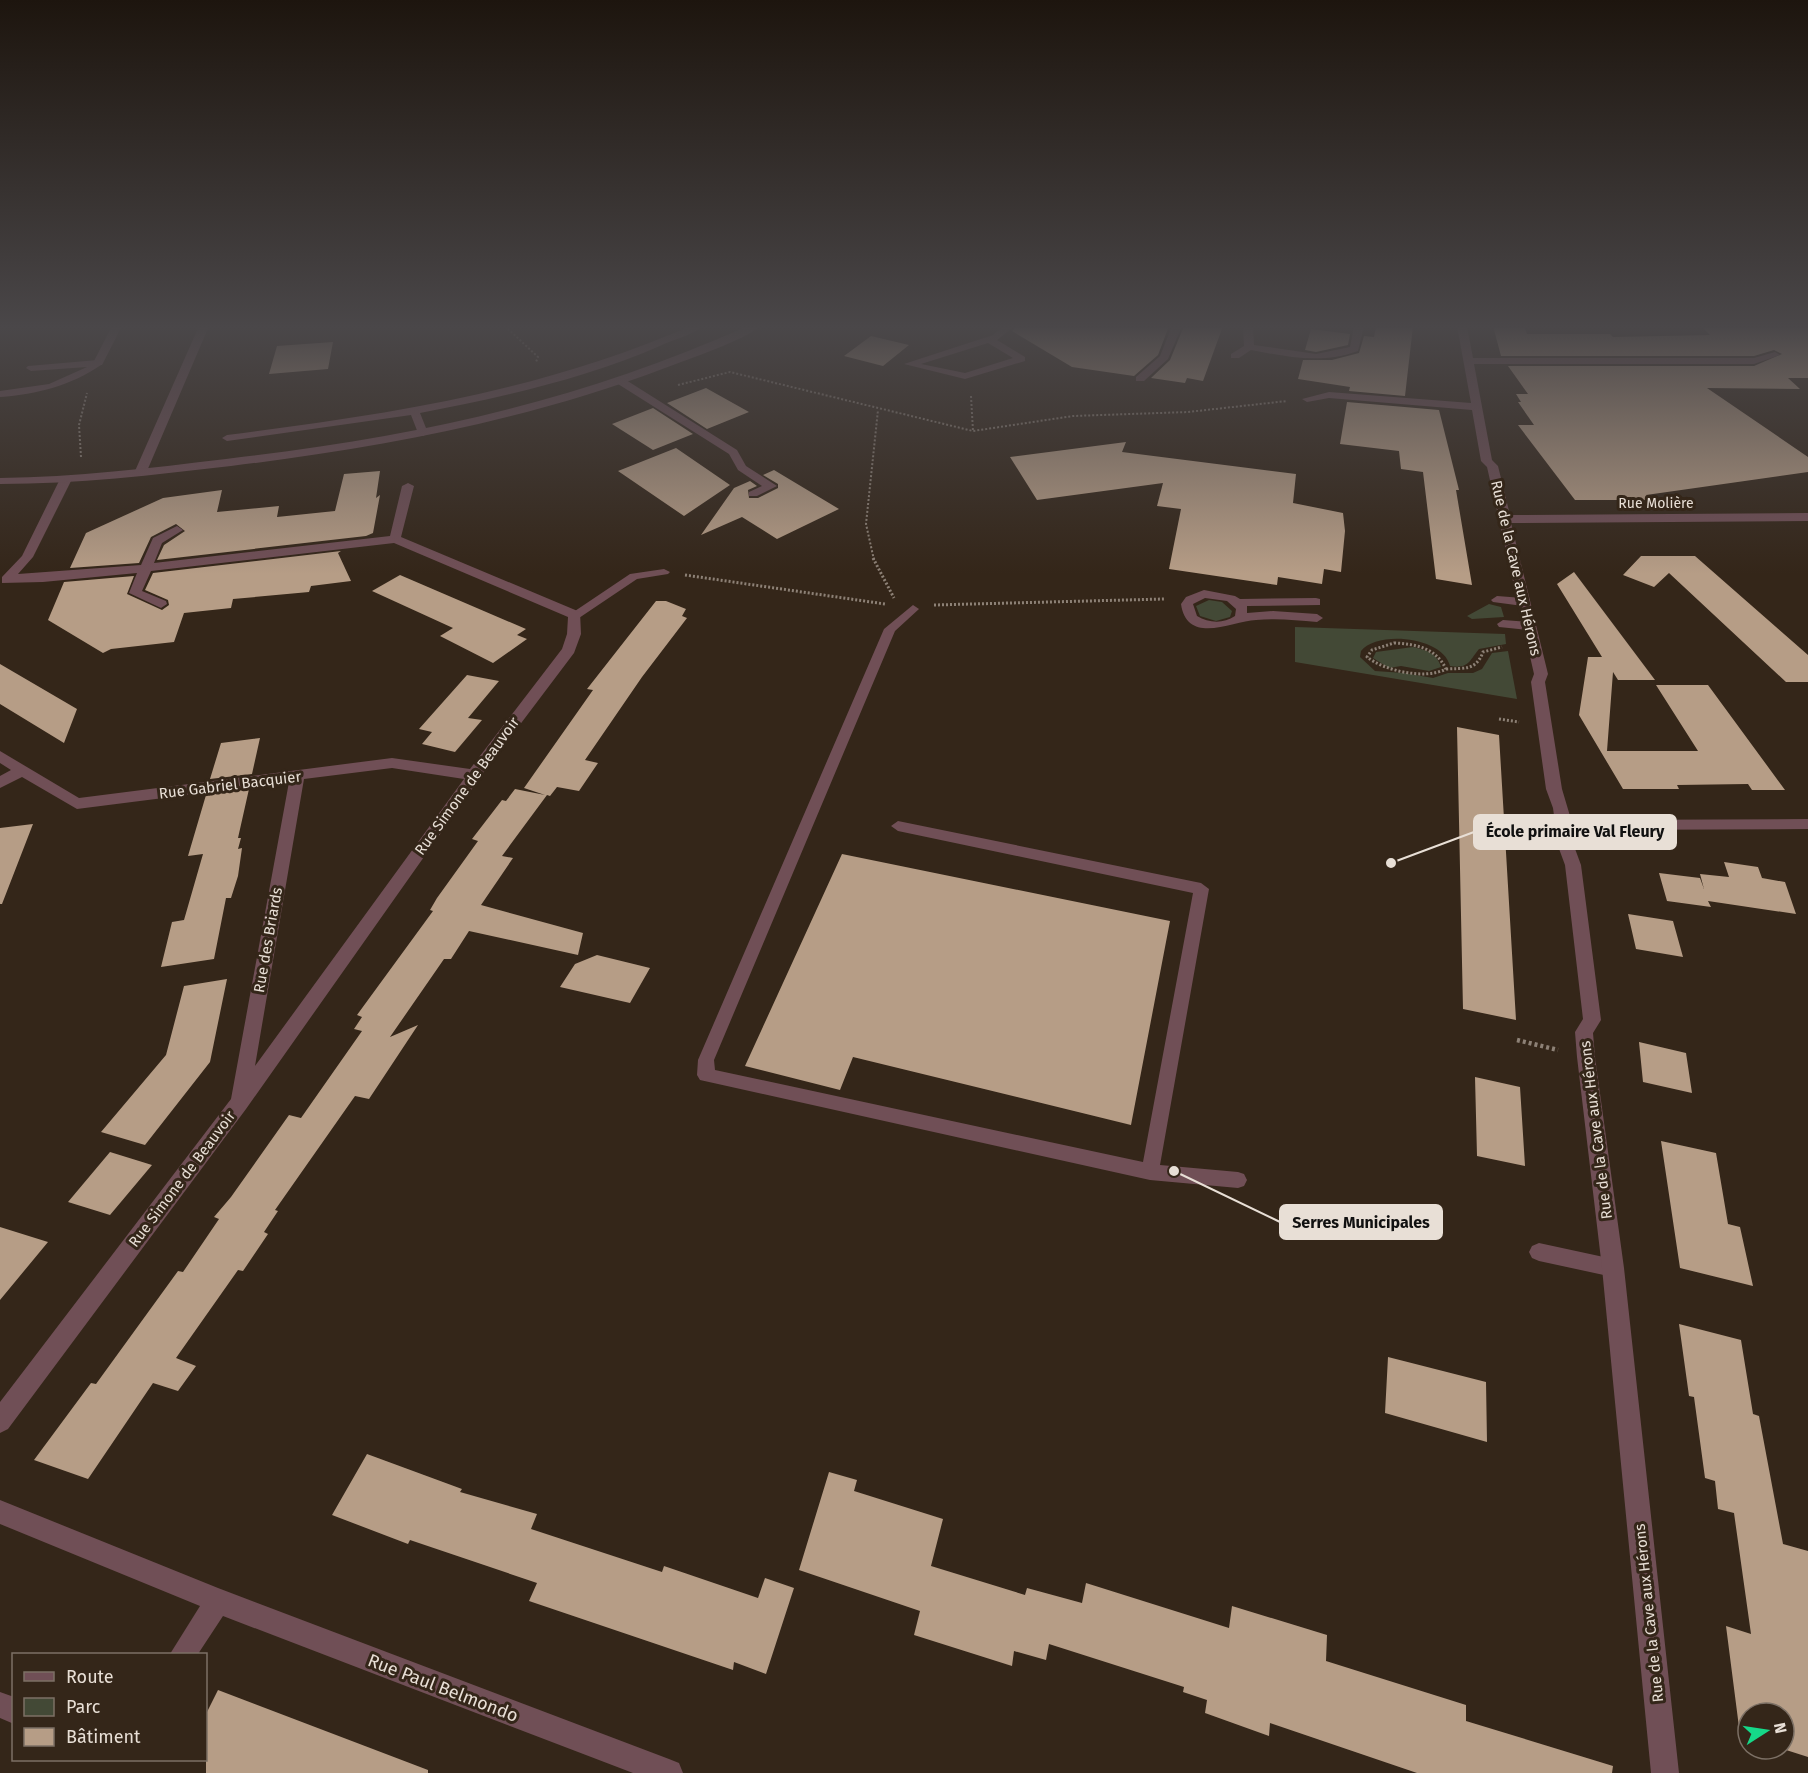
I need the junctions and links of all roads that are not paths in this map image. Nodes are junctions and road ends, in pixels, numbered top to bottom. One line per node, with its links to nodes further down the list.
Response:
1 (168, 409): 9 (street)
2 (429, 409): 6 (lane)
3 (530, 409): 7 (street)
4 (664, 409): 13 (street)
5 (1477, 409): 15 (street, Rue de la Cave aux Hérons)
6 (415, 412): 7 (lane); 8 (lane)
7 (423, 433): 9 (street)
8 (227, 438)
9 (141, 471): 10 (street)
10 (66, 479): 11 (street); 20 (street)
11 (0, 481)
12 (408, 486): 17 (street)
13 (753, 494)
14 (1808, 517): 15 (street, Rue Molière)
15 (1505, 519): 23 (street, Rue de la Cave aux Hérons)
16 (177, 530): 18 (street)
17 (395, 539): 18 (street); 27 (street)
18 (145, 568): 20 (street); 25 (street)
19 (664, 572): 27 (lane)
20 (4, 580)
21 (1497, 600): 23 (lane)
22 (1316, 602): 24 (lane)
23 (1523, 602): 31 (street, Rue de la Cave aux Hérons)
24 (1238, 603): 28 (lane); 28 (lane)
25 (161, 604)
26 (906, 608): 41 (lane)
27 (574, 615): 34 (street, Rue Simone de Beauvoir)
28 (1241, 618): 29 (lane)
29 (1317, 618)
30 (1503, 624): 31 (lane)
31 (1529, 626): 37 (street, Rue de la Cave aux Hérons)
32 (0, 756): 33 (street, Rue Gabriel Bacquier)
33 (22, 770): 35 (street, Rue Gabriel Bacquier); 36 (street)
34 (474, 775): 35 (street, Rue Gabriel Bacquier); 40 (street, Rue Simone de Beauvoir)
35 (297, 777): 40 (street, Rue des Briards)
36 (0, 783)
37 (1562, 820): 38 (street); 44 (street, Rue de la Cave aux Hérons)
38 (1808, 824)
39 (898, 826): 41 (lane)
40 (239, 1103): 45 (street, Rue Simone de Beauvoir)
41 (1150, 1172): 42 (lane)
42 (1238, 1180)
43 (1539, 1252): 44 (lane)
44 (1613, 1268): 50 (street, Rue de la Cave aux Hérons)
45 (0, 1421)
46 (0, 1512): 47 (street, Rue Paul Belmondo)
47 (218, 1601): 48 (street); 49 (street, Rue Paul Belmondo)
48 (184, 1653)
49 (669, 1773)
50 (1665, 1773)

